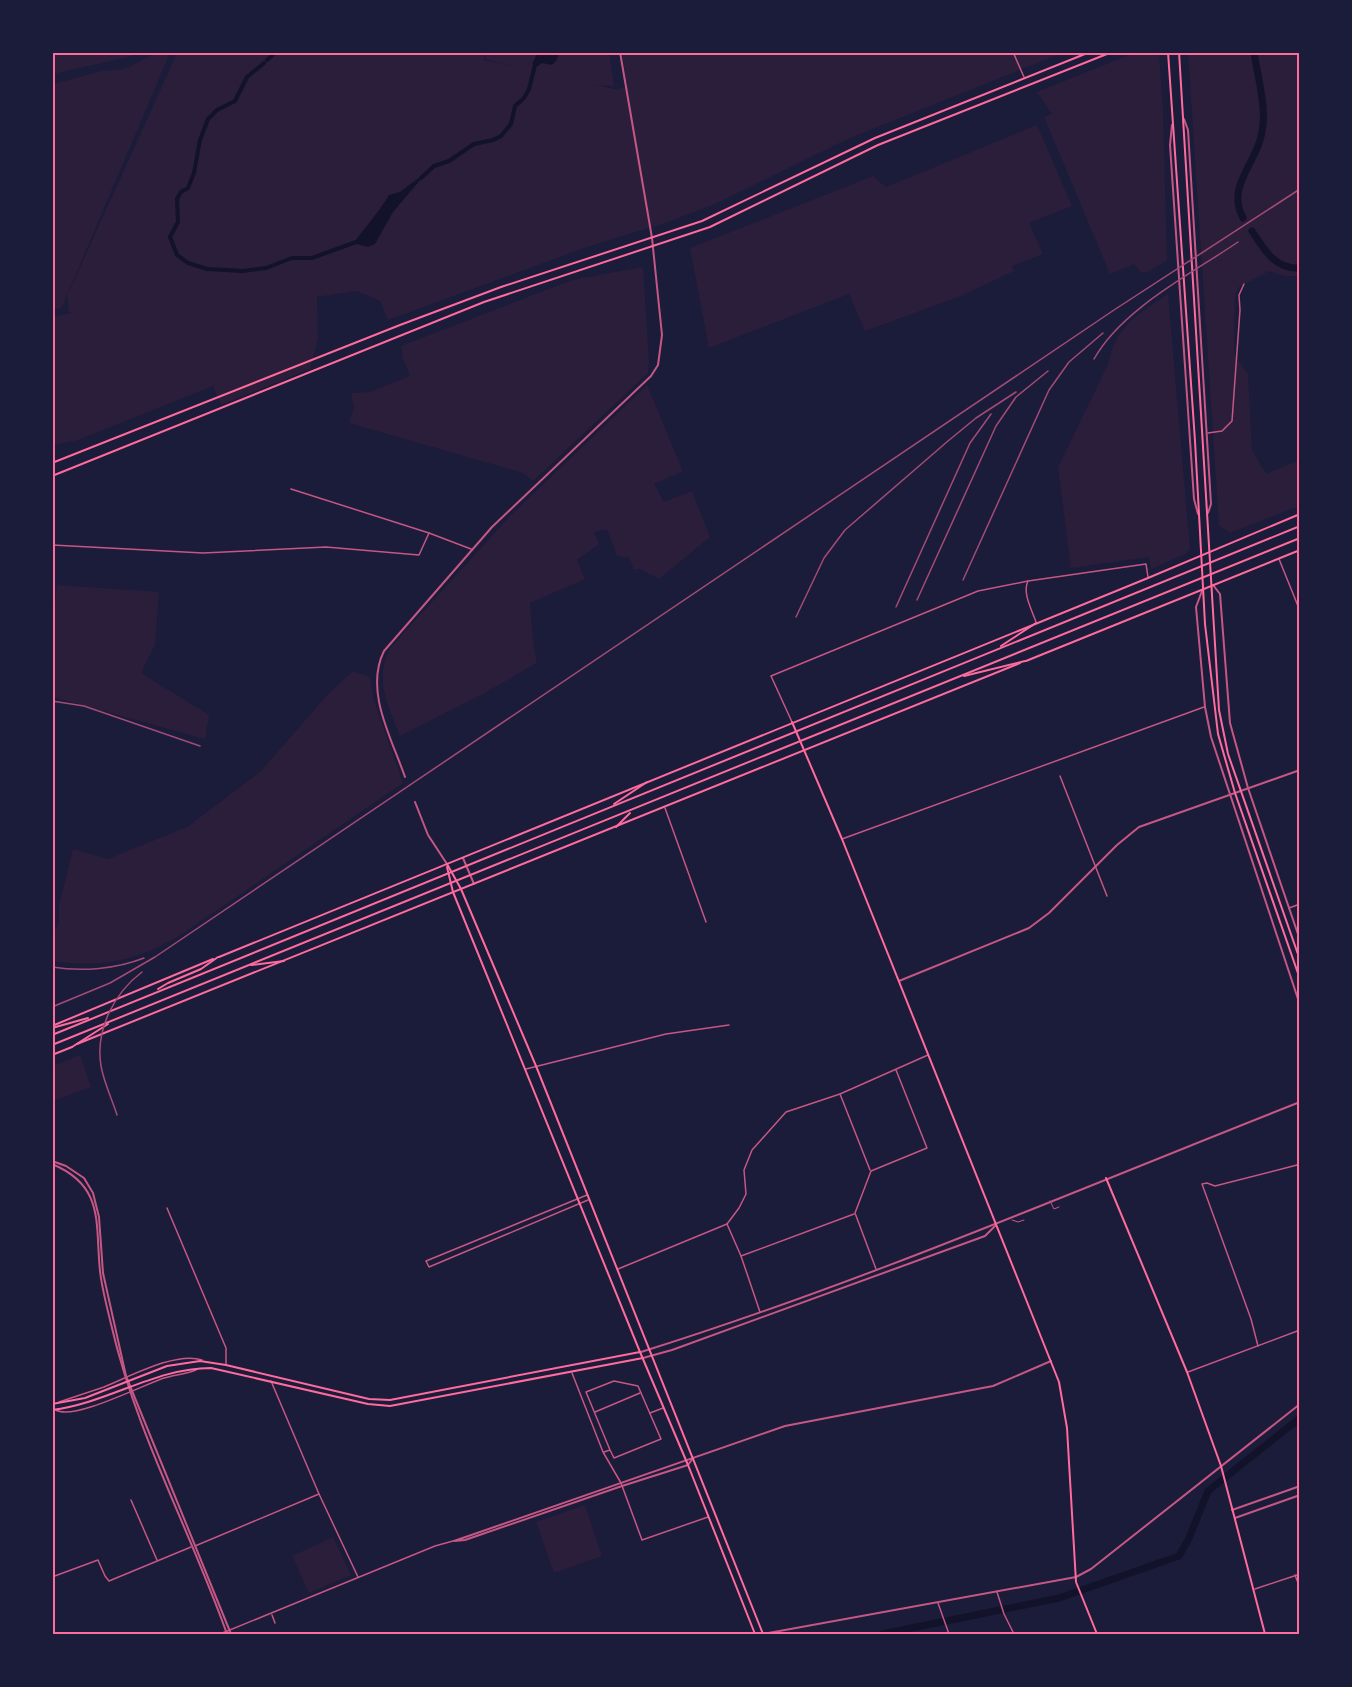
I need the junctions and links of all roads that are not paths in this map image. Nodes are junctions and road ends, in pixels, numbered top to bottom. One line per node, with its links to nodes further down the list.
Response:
1 (620, 52): 9 (street)
2 (1013, 52): 7 (street)
3 (1090, 52): 7 (main road)
4 (1112, 52): 10 (main road)
5 (1168, 52): 25 (main road)
6 (1179, 52): 8 (main road)
7 (1024, 78): 9 (main road)
8 (1182, 114): 12 (street); 16 (main road)
9 (652, 238): 10 (street); 13 (main road)
10 (653, 248): 14 (main road); 22 (street)
11 (1244, 284): 12 (street)
12 (1207, 433): 16 (street)
13 (52, 463)
14 (52, 476)
15 (291, 489): 19 (street)
16 (1208, 513): 24 (main road)
17 (1299, 514): 24 (main road)
18 (1299, 526): 33 (main road)
19 (429, 533): 21 (street); 22 (street)
20 (1299, 538): 35 (main road)
21 (52, 545)
22 (471, 549): 41 (street)
23 (1299, 550): 26 (main road)
24 (1210, 551): 25 (main road); 29 (main road)
25 (1200, 555): 27 (main road); 30 (main road)
26 (1279, 558): 29 (main road); 31 (street)
27 (1148, 578): 28 (street); 32 (main road)
28 (1028, 581): 32 (street); 37 (street)
29 (1212, 585): 30 (main road); 43 (street); 44 (main road)
30 (1203, 588): 34 (main road); 36 (street); 45 (main road)
31 (1299, 611)
32 (1036, 623): 33 (main road); 37 (main road)
33 (994, 650): 48 (main road)
34 (1026, 661): 35 (main road); 38 (main road)
35 (955, 678): 50 (main road)
36 (1205, 707): 46 (street); 52 (street)
37 (792, 722): 38 (main road); 42 (main road)
38 (804, 750): 49 (main road); 52 (main road)
39 (1299, 770): 43 (street)
40 (1060, 776): 55 (street)
41 (405, 777)
42 (647, 782): 48 (main road); 53 (main road)
43 (1248, 788): 44 (street); 61 (street)
44 (1240, 791): 45 (street); 65 (main road)
45 (1235, 793): 46 (street); 68 (main road)
46 (1229, 795): 55 (street); 71 (street)
47 (415, 802): 54 (street)
48 (609, 808): 70 (main road)
49 (665, 808): 51 (main road); 62 (street)
50 (632, 811): 51 (main road); 67 (main road)
51 (616, 827): 56 (main road)
52 (842, 839): 69 (main road)
53 (463, 858): 54 (main road); 56 (street)
54 (447, 864): 57 (main road); 58 (main road); 64 (main road)
55 (1096, 866): 59 (street); 69 (street)
56 (474, 884): 57 (main road)
57 (461, 889): 58 (main road); 81 (main road)
58 (453, 892): 66 (main road); 82 (main road)
59 (1107, 896)
60 (1299, 904): 61 (street)
61 (1288, 908): 63 (street)
62 (706, 922)
63 (1299, 940)
64 (218, 957): 70 (main road); 75 (main road)
65 (1299, 960)
66 (284, 961): 67 (main road); 78 (main road)
67 (246, 966): 73 (main road)
68 (1299, 979)
69 (899, 981): 80 (main road)
70 (154, 993): 72 (main road)
71 (1299, 1005)
72 (94, 1018): 75 (main road); 76 (main road)
73 (115, 1020): 77 (main road); 78 (main road)
74 (729, 1025): 81 (street)
75 (52, 1027)
76 (52, 1035)
77 (52, 1045)
78 (72, 1047): 79 (main road)
79 (52, 1055)
80 (929, 1055): 83 (street); 101 (main road)
81 (536, 1066): 82 (street); 90 (main road)
82 (526, 1069): 91 (main road)
83 (896, 1070): 84 (street); 87 (street)
84 (840, 1094): 87 (street); 100 (street)
85 (1299, 1102): 89 (street)
86 (52, 1162): 119 (street)
87 (871, 1171): 97 (street)
88 (1299, 1171): 107 (street)
89 (1106, 1178): 93 (street); 117 (main road)
90 (587, 1195): 91 (street); 92 (main road)
91 (579, 1198): 94 (main road); 94 (street)
92 (589, 1200): 94 (street); 103 (main road)
93 (1050, 1201): 95 (lane); 98 (street)
94 (581, 1203): 109 (main road)
95 (1059, 1207)
96 (167, 1208): 115 (street)
97 (855, 1214): 102 (street); 104 (street)
98 (1010, 1217): 99 (lane); 101 (street)
99 (1024, 1220)
100 (727, 1224): 102 (street); 103 (street)
101 (996, 1224): 104 (street); 110 (street); 112 (main road)
102 (741, 1256): 105 (street)
103 (617, 1269): 108 (main road)
104 (876, 1270): 105 (street)
105 (760, 1312): 108 (street)
106 (1299, 1330): 107 (street)
107 (1258, 1346): 117 (street)
108 (649, 1350): 109 (street); 110 (main road)
109 (640, 1352): 111 (main road); 115 (main road)
110 (652, 1357): 111 (street); 132 (main road)
111 (643, 1358): 118 (main road); 126 (main road)
112 (1051, 1361): 132 (street); 149 (main road)
113 (161, 1364): 114 (street); 116 (main road); 119 (street)
114 (168, 1364): 115 (main road); 116 (main road)
115 (225, 1365)
116 (159, 1368): 121 (main road)
117 (1187, 1372): 135 (main road)
118 (572, 1373): 120 (main road); 131 (street)
119 (126, 1378): 121 (street); 124 (street)
120 (270, 1381): 122 (main road); 138 (street)
121 (127, 1382): 122 (street); 124 (main road)
122 (130, 1389): 127 (main road); 127 (street); 145 (street)
123 (641, 1393): 128 (street); 128 (street); 129 (street)
124 (52, 1404)
125 (1299, 1404): 135 (street)
126 (664, 1407): 129 (street); 133 (main road)
127 (54, 1410)
128 (594, 1412): 130 (street)
129 (650, 1413): 130 (street)
130 (610, 1450): 131 (street)
131 (603, 1452): 136 (street)
132 (693, 1458): 133 (street); 134 (street); 163 (main road)
133 (687, 1460): 134 (main road); 136 (street)
134 (688, 1465): 136 (street); 142 (main road)
135 (1221, 1468): 141 (main road); 149 (street)
136 (621, 1485): 142 (street); 144 (street)
137 (1299, 1486): 141 (street)
138 (319, 1494): 145 (street); 151 (street)
139 (1299, 1495): 143 (street)
140 (131, 1500): 146 (street)
141 (1232, 1510): 143 (main road)
142 (709, 1517): 162 (main road)
143 (1235, 1518): 153 (main road)
144 (454, 1541): 151 (street)
145 (194, 1546): 146 (street); 158 (street); 159 (street)
146 (157, 1561): 150 (street)
147 (1299, 1574): 148 (street)
148 (1295, 1575): 152 (street); 153 (street)
149 (1076, 1576): 154 (street); 166 (main road)
150 (52, 1577)
151 (358, 1578): 156 (street)
152 (1299, 1588)
153 (1254, 1589): 167 (main road)
154 (997, 1592): 155 (street); 165 (street)
155 (938, 1603): 163 (street); 164 (street)
156 (271, 1614): 157 (street); 158 (street)
157 (275, 1623)
158 (230, 1630): 159 (street); 161 (street)
159 (226, 1633): 160 (street)
160 (220, 1635)
161 (231, 1635)
162 (755, 1635)
163 (763, 1635)
164 (949, 1635)
165 (1014, 1635)
166 (1097, 1635)
167 (1265, 1635)

